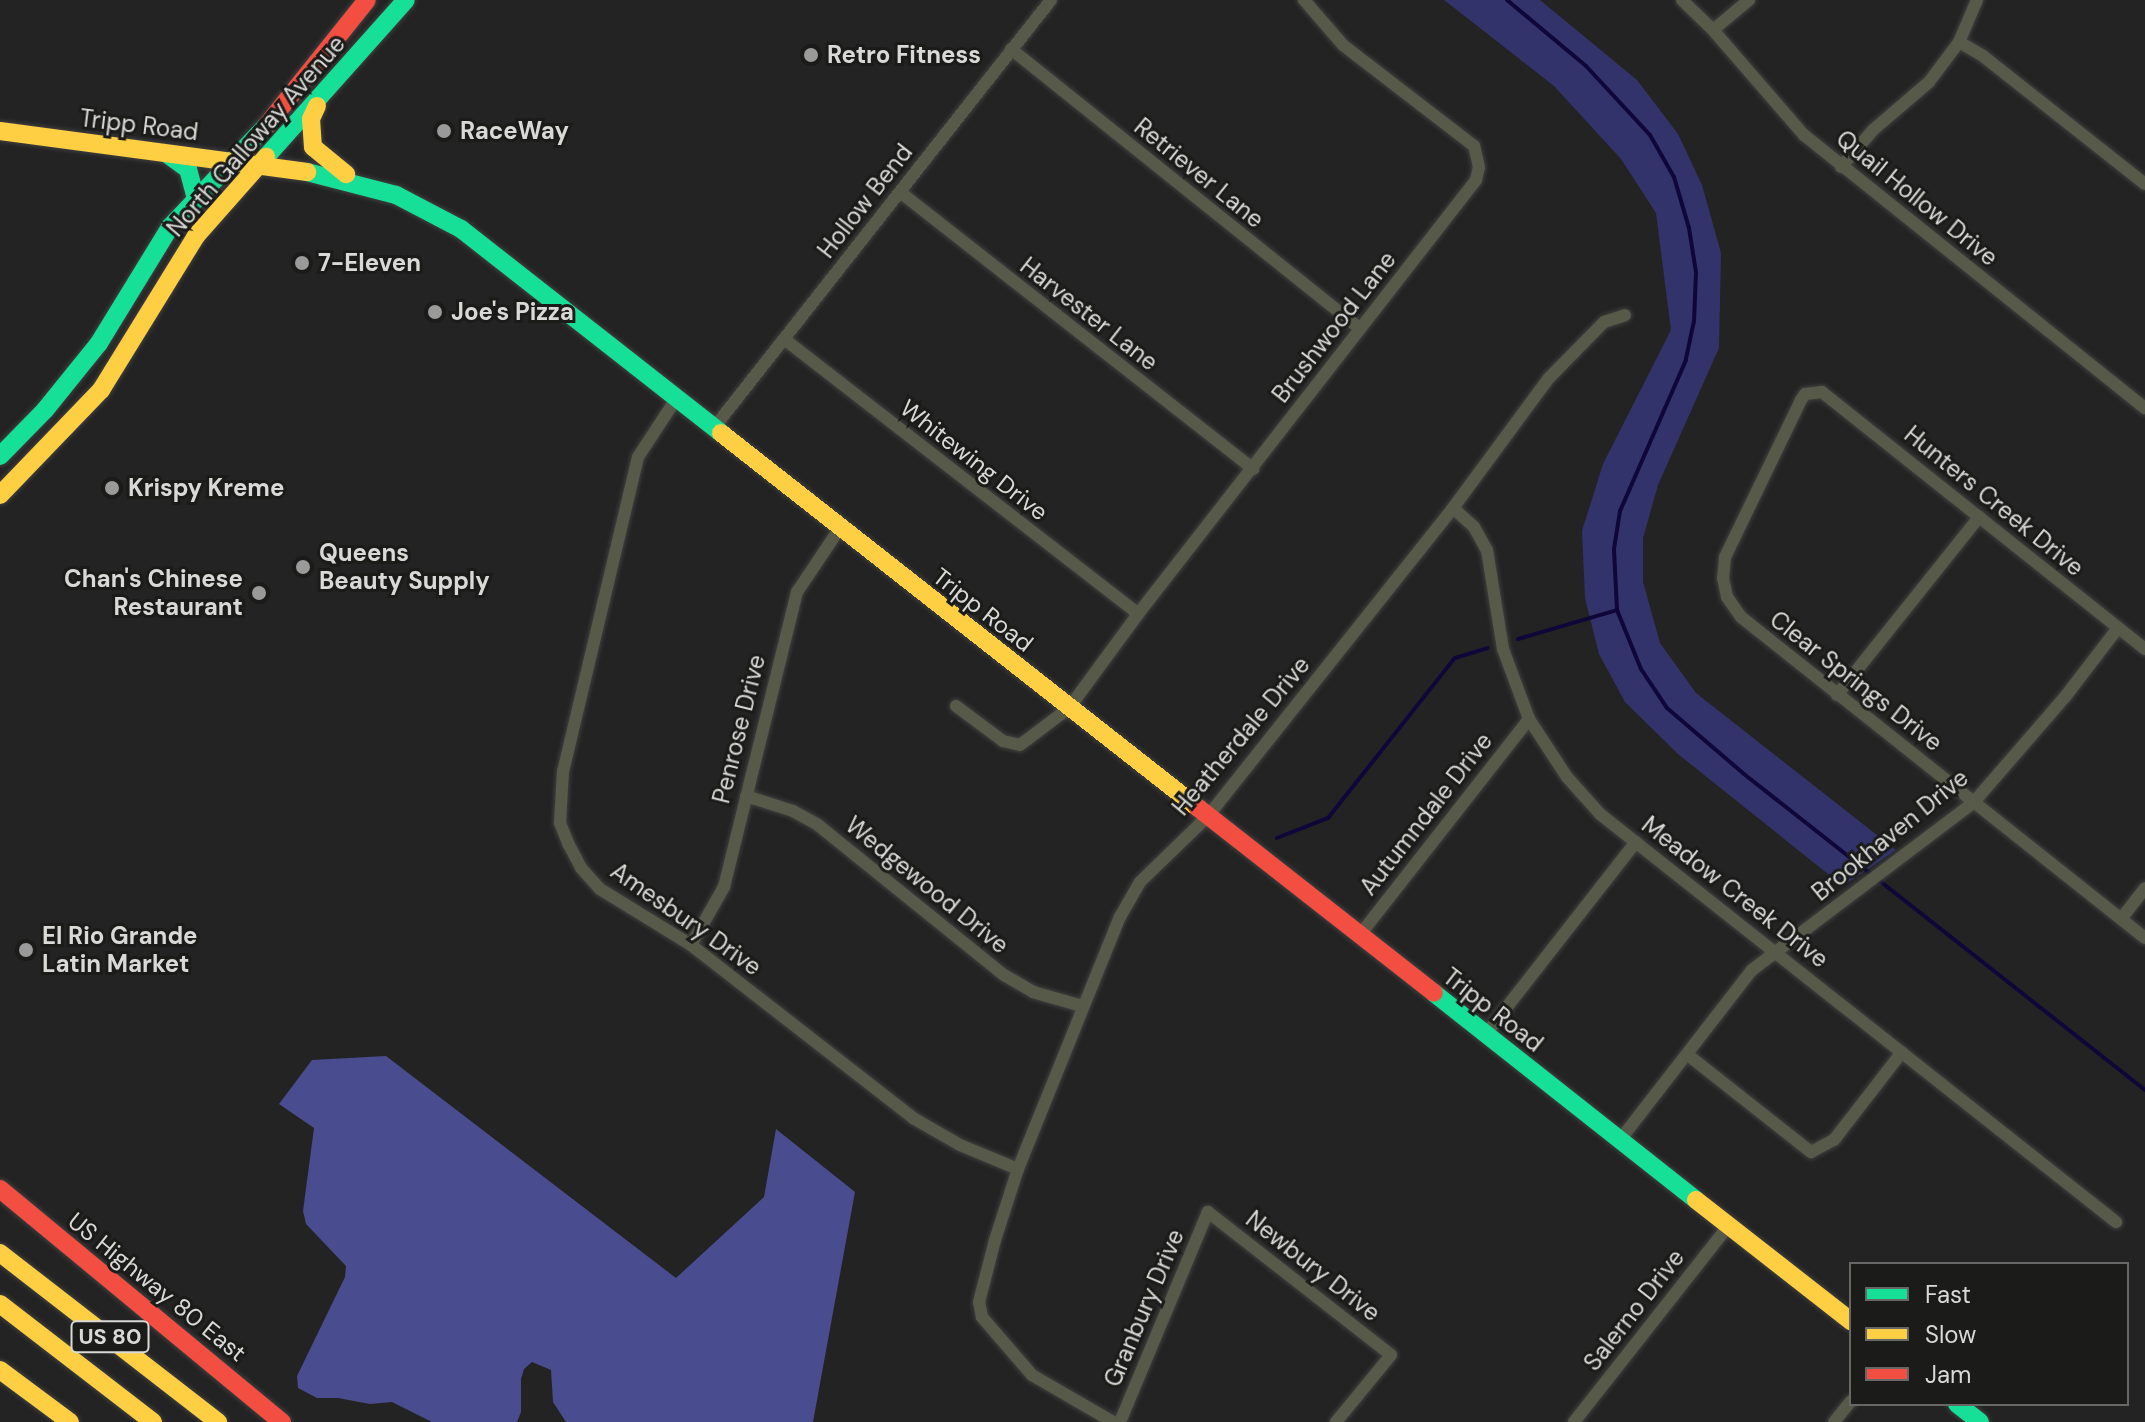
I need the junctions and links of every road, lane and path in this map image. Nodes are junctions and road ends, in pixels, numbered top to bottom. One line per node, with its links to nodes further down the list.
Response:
1 (367, 0): 14 (main road, North Galloway Avenue)
2 (406, 0): 11 (main road, North Galloway Avenue)
3 (1051, 0): 10 (street, Hollow Bend)
4 (1304, 0): 22 (street, Brushwood Lane)
5 (1682, 0): 8 (street, Quail Hollow Drive)
6 (1749, 0): 8 (street)
7 (1977, 0): 9 (street)
8 (1713, 30): 16 (street, Quail Hollow Drive)
9 (1959, 42): 16 (street); 17 (street)
10 (1011, 49): 19 (street, Hollow Bend); 22 (street, Retriever Lane)
11 (322, 95): 15 (main road, North Galloway Avenue); 18 (main road)
12 (0, 131): 13 (main road, Tripp Road)
13 (164, 152): 14 (main road, Tripp Road); 20 (main road)
14 (235, 161): 15 (main road, Tripp Road); 20 (main road, North Galloway Avenue)
15 (260, 166): 18 (main road, Tripp Road); 30 (main road, North Galloway Avenue)
16 (1841, 167): 26 (street, Quail Hollow Drive)
17 (2145, 184)
18 (362, 185): 25 (main road, Tripp Road)
19 (900, 192): 23 (street, Hollow Bend); 29 (street, Harvester Lane)
20 (196, 198): 28 (main road, North Galloway Avenue)
21 (1625, 315): 31 (street, Heatherdale Drive)
22 (1360, 329): 29 (street, Brushwood Lane)
23 (784, 339): 27 (street, Hollow Bend); 34 (street, Whitewing Drive)
24 (1814, 391): 32 (street, Hunters Creek Drive); 37 (street, Clear Springs Drive)
25 (676, 399): 27 (main road, Tripp Road); 49 (street, Amesbury Drive)
26 (2145, 408)
27 (713, 429): 33 (main road, Tripp Road)
28 (0, 456)
29 (1253, 469): 34 (street, Brushwood Lane)
30 (2, 490)
31 (1453, 508): 40 (street, Meadow Creek Drive); 43 (street, Heatherdale Drive)
32 (1979, 517): 35 (street, Hunters Creek Drive); 37 (street)
33 (840, 528): 39 (main road, Tripp Road); 41 (street, Penrose Drive)
34 (1138, 614): 39 (street, Brushwood Lane)
35 (2118, 628): 36 (street, Hunters Creek Drive); 42 (street, Brookhaven Drive)
36 (2145, 649)
37 (1837, 695): 42 (street, Clear Springs Drive)
38 (956, 706): 39 (street, Brushwood Lane)
39 (1069, 708): 43 (main road, Tripp Road)
40 (1529, 719): 44 (street, Meadow Creek Drive); 47 (street, Autumndale Drive)
41 (746, 796): 49 (street, Penrose Drive); 51 (street, Wedgewood Drive)
42 (1974, 802): 46 (street, Clear Springs Drive); 50 (street, Brookhaven Drive)
43 (1208, 816): 47 (main road, Tripp Road); 51 (street, Heatherdale Drive)
44 (1636, 842): 50 (street, Meadow Creek Drive); 52 (street)
45 (2145, 888): 46 (street)
46 (2121, 919): 48 (street, Clear Springs Drive)
47 (1359, 936): 52 (main road, Tripp Road)
48 (2145, 938)
49 (691, 945): 56 (street, Amesbury Drive)
50 (1776, 951): 53 (street, Meadow Creek Drive); 54 (street, Brookhaven Drive)
51 (1082, 1006): 56 (street, Heatherdale Drive)
52 (1485, 1035): 55 (main road, Tripp Road)
53 (1902, 1052): 54 (street); 59 (street, Meadow Creek Drive)
54 (1688, 1055): 55 (street, Brookhaven Drive)
55 (1620, 1140): 60 (main road, Tripp Road)
56 (1018, 1169): 71 (street, Heatherdale Drive)
57 (0, 1189): 70 (main road, US Highway 80 East)
58 (1208, 1212): 72 (street, Granbury Drive); 73 (street, Newbury Drive)
59 (2116, 1222)
60 (1729, 1225): 63 (main road, Tripp Road); 74 (street, Salerno Drive)
61 (0, 1253): 69 (main road, US 80)
62 (0, 1304): 68 (main road, US 80)
63 (1849, 1319)
64 (0, 1370): 67 (main road)
65 (1849, 1403): 75 (street)
66 (1960, 1406): 76 (main road)
67 (70, 1422)
68 (153, 1422)
69 (218, 1422)
70 (282, 1422)
71 (1113, 1422)
72 (1120, 1422)
73 (1336, 1422)
74 (1574, 1422)
75 (1834, 1422)
76 (1980, 1422)

